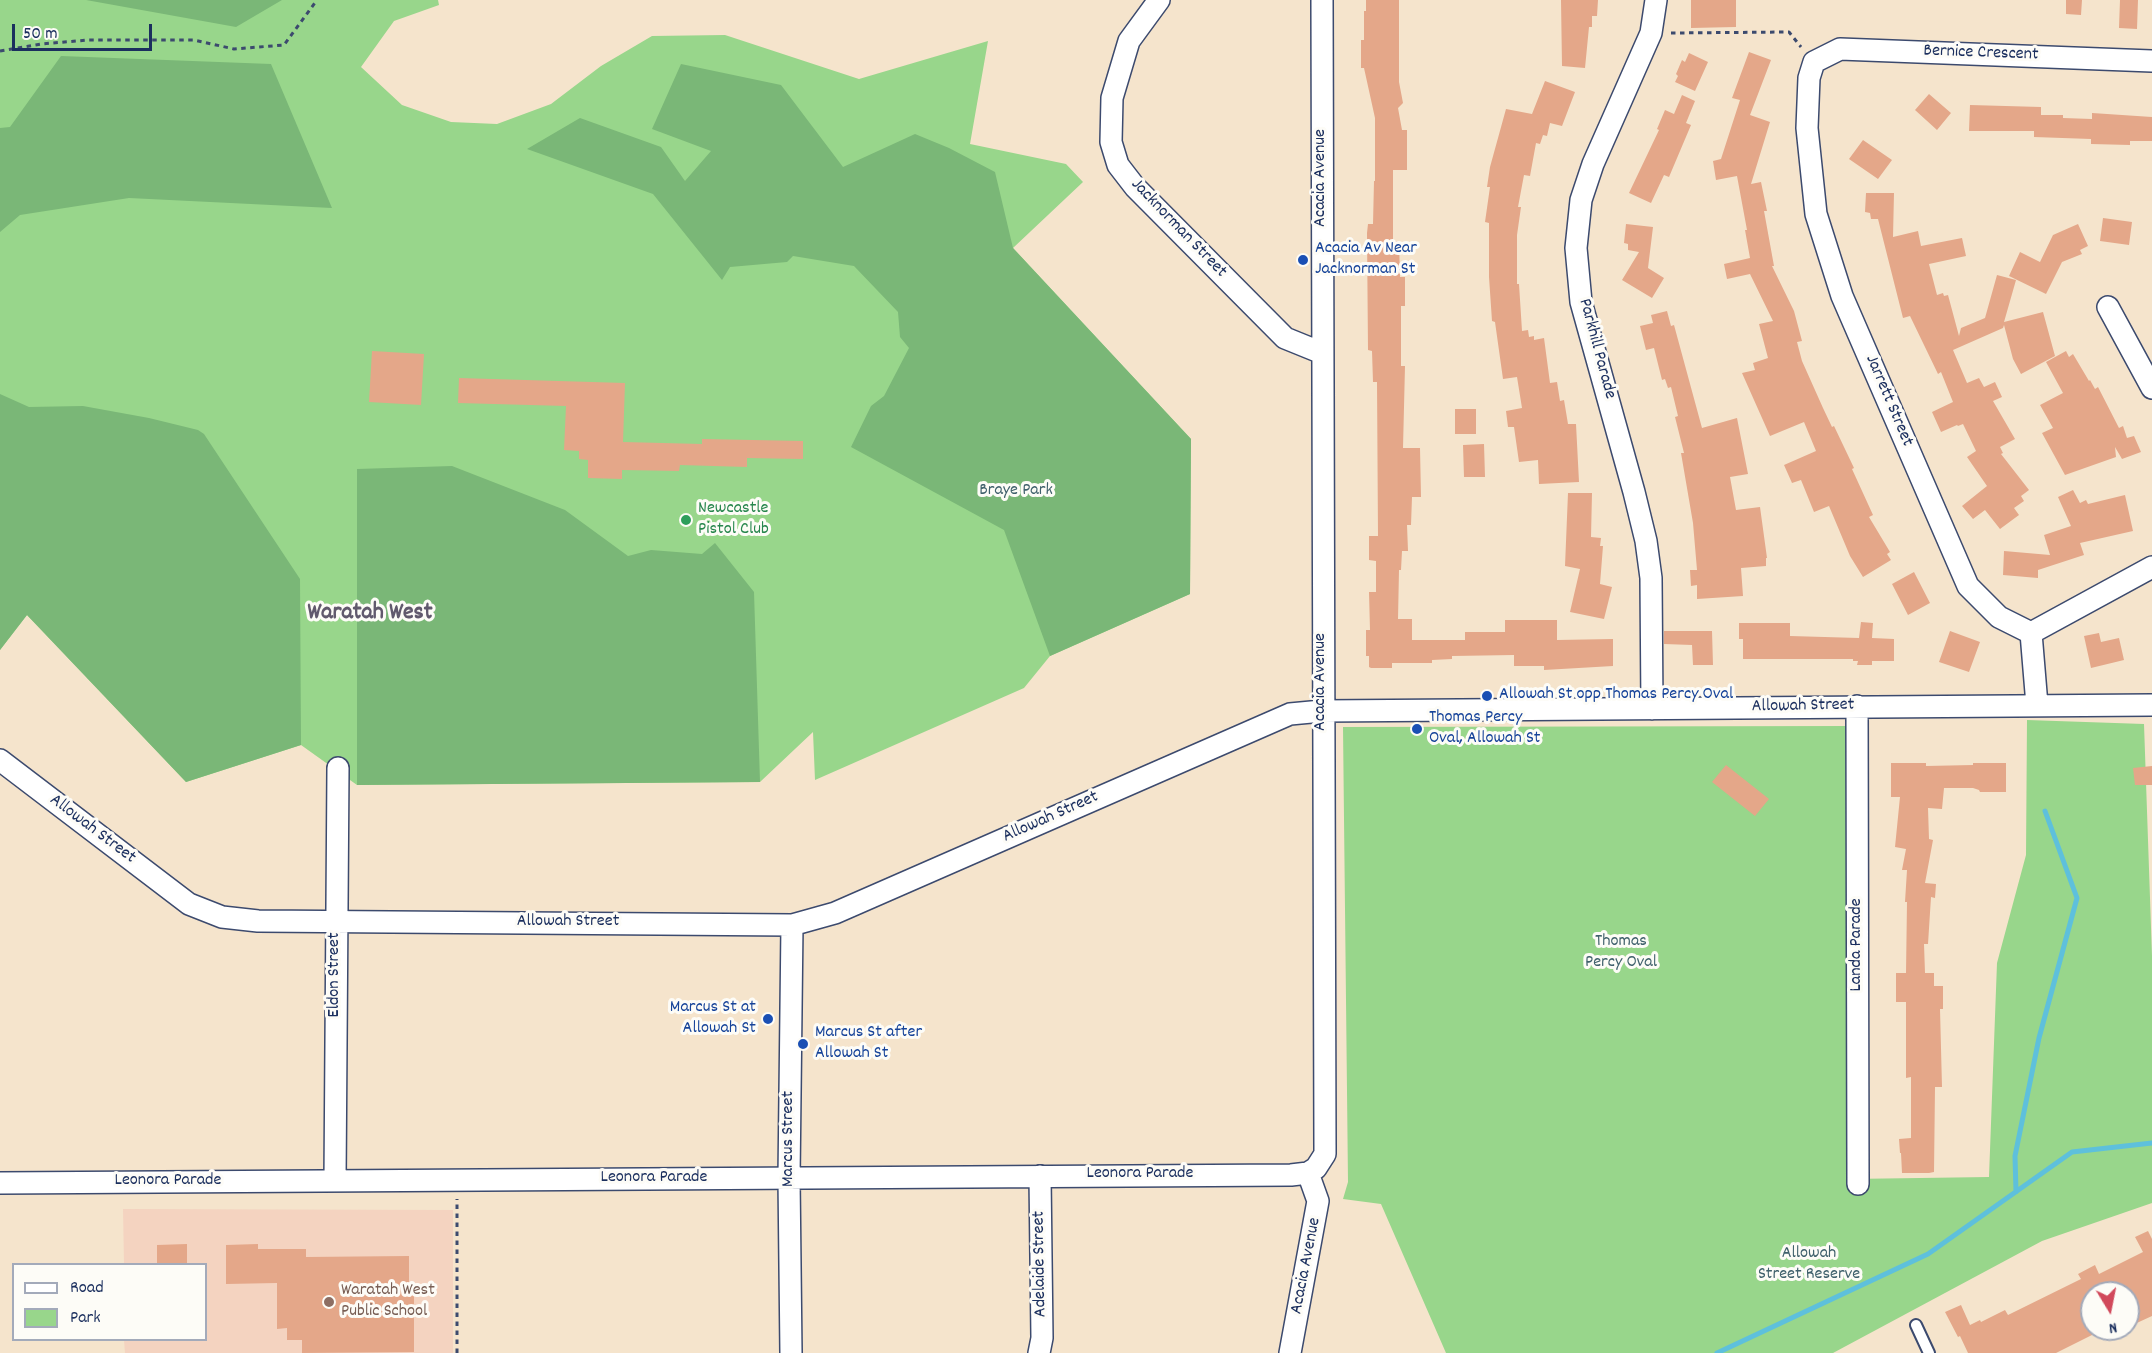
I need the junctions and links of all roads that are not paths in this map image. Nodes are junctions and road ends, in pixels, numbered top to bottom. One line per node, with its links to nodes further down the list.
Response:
1 (1159, 0): 7 (street, Jacknorman Street)
2 (1322, 0): 7 (street, Acacia Avenue)
3 (1656, 0): 14 (street, Parkhill Parade)
4 (2152, 61): 5 (street, Bernice Crescent)
5 (1814, 62): 10 (street, Jarrett Street)
6 (2108, 307): 8 (street)
7 (1322, 353): 15 (street, Acacia Avenue)
8 (2152, 388)
9 (2152, 567): 10 (street)
10 (2031, 633): 11 (street)
11 (2037, 705): 12 (street, Allowah Street); 13 (street, Allowah Street)
12 (2152, 705)
13 (1857, 706): 14 (street, Allowah Street); 25 (street, Landa Parade)
14 (1653, 709): 15 (street, Allowah Street)
15 (1322, 711): 19 (street, Allowah Street); 20 (street, Acacia Avenue)
16 (0, 760): 18 (street, Allowah Street)
17 (338, 768): 18 (street, Eldon Street)
18 (337, 922): 19 (street, Allowah Street); 23 (street, Eldon Street)
19 (792, 925): 22 (street, Marcus Street)
20 (1308, 1173): 21 (street, Leonora Parade); 29 (street, Acacia Avenue)
21 (1040, 1176): 22 (street, Leonora Parade); 28 (street, Adelaide Street)
22 (789, 1178): 23 (street, Leonora Parade); 27 (street, Marcus Street)
23 (335, 1181): 24 (street, Leonora Parade)
24 (0, 1183)
25 (1858, 1184)
26 (1916, 1325): 30 (lane)
27 (790, 1353)
28 (1039, 1353)
29 (1290, 1353)
30 (1929, 1353)

